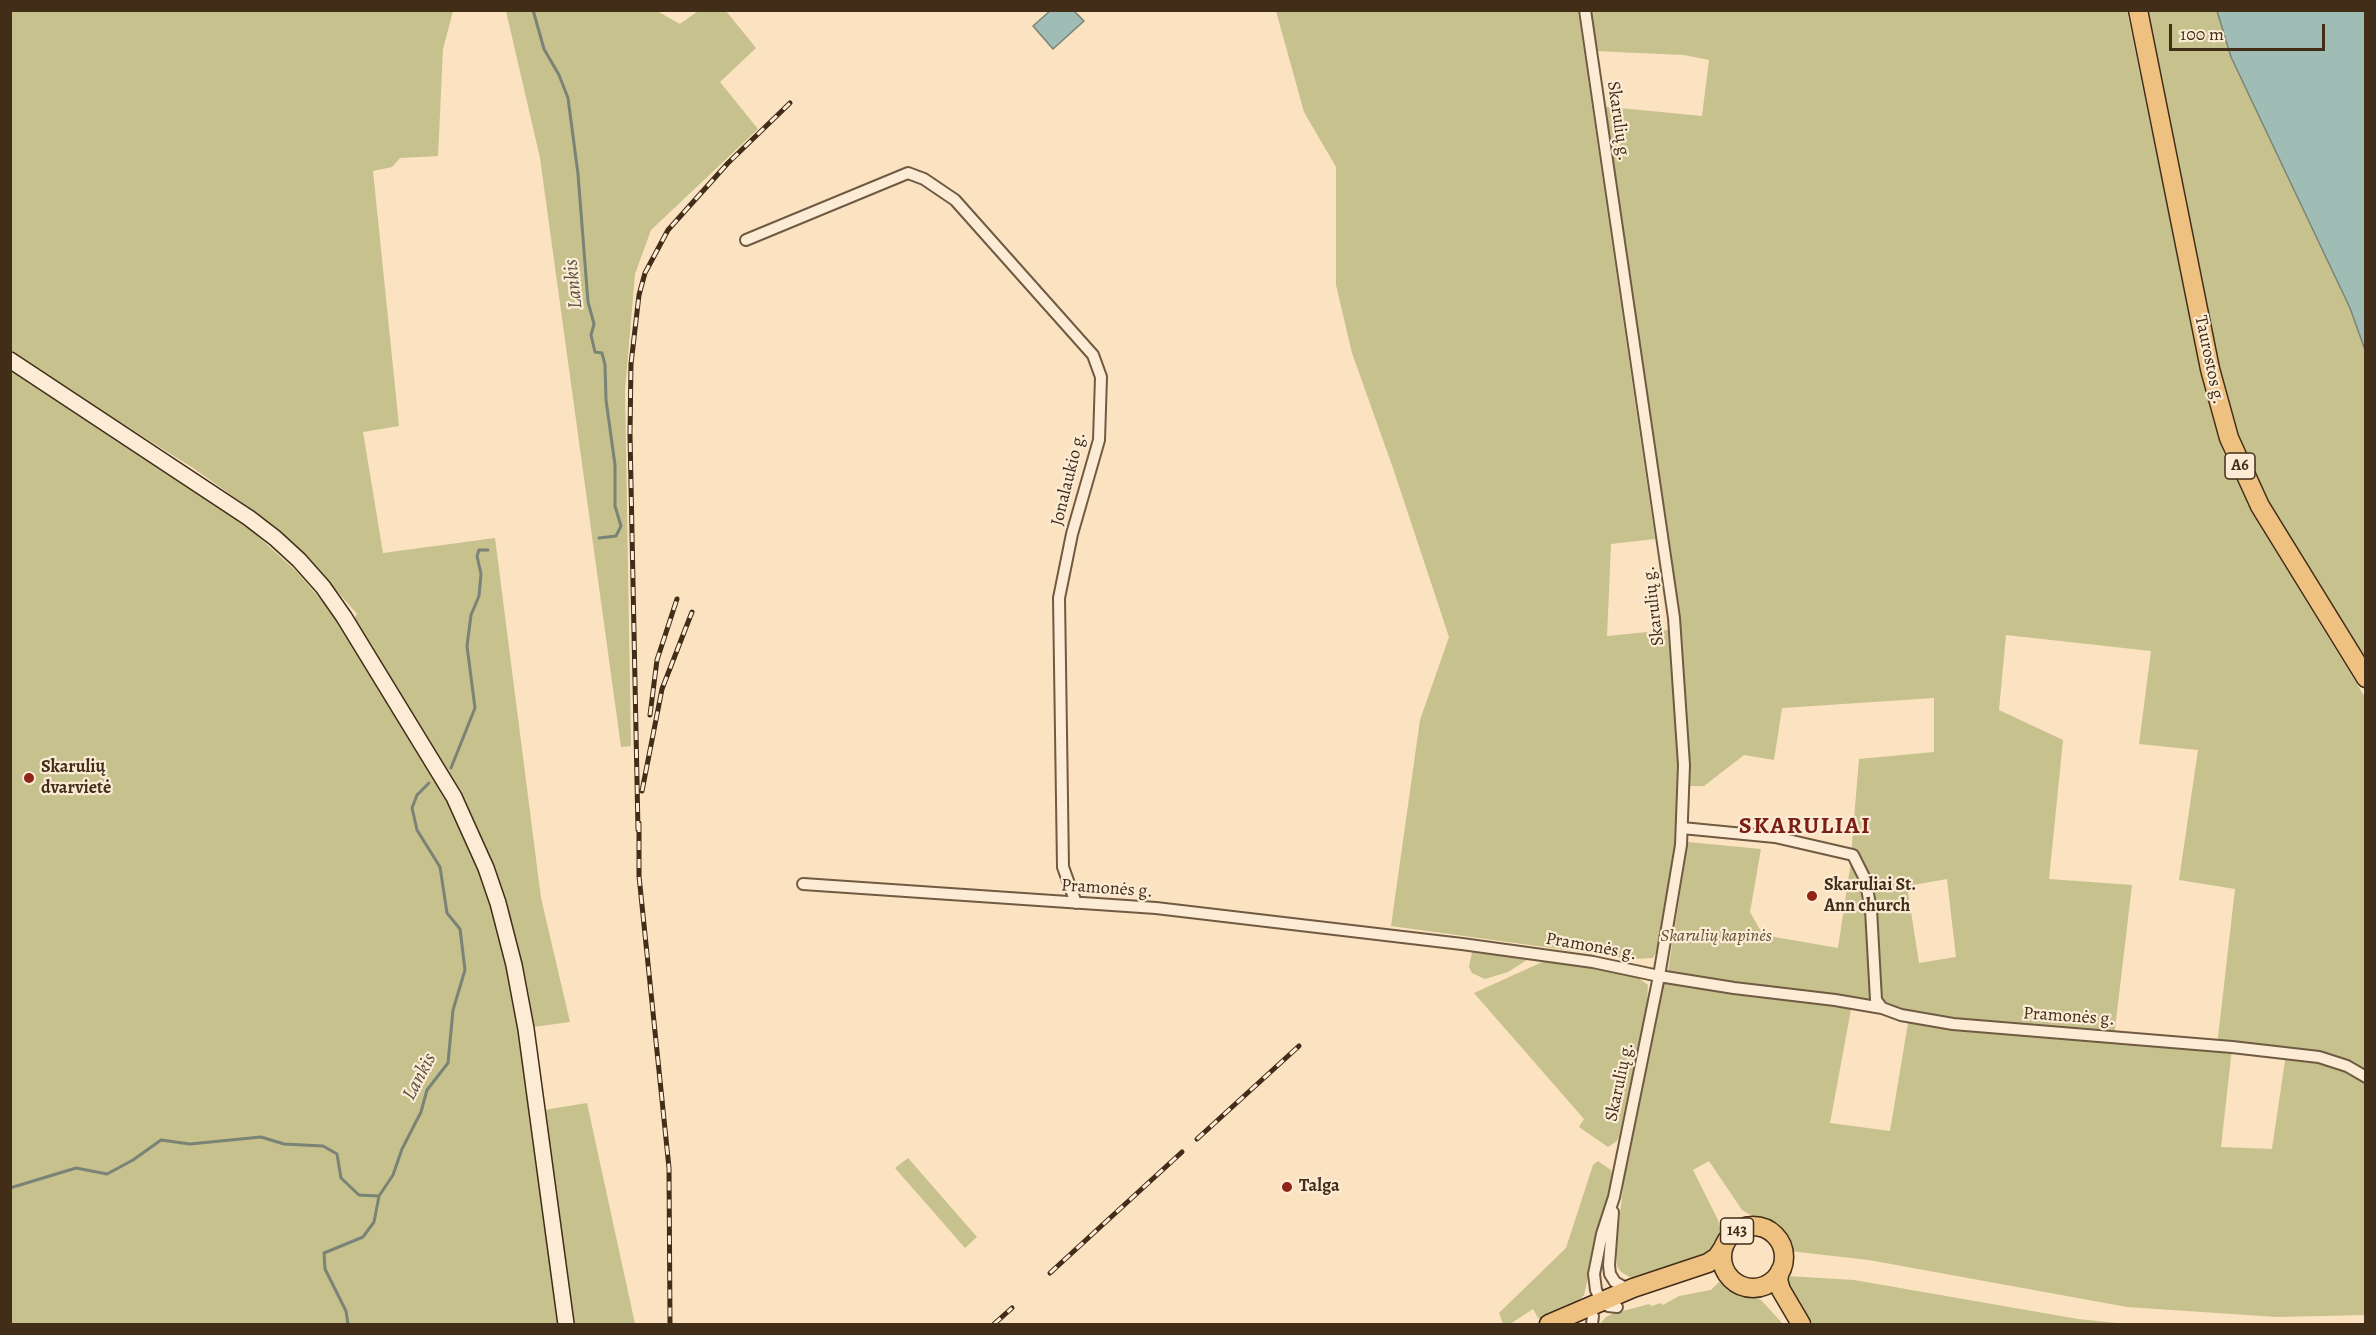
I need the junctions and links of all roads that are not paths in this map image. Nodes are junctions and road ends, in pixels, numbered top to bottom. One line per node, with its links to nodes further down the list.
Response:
1 (1585, 10): 6 (street, Skarulių g.)
2 (2138, 10): 5 (main road, Taurostos g. / A6)
3 (746, 240): 8 (street, Jonalaukio g.)
4 (10, 360): 19 (main road)
5 (2366, 678)
6 (1682, 828): 9 (street, Skarulių g.); 10 (street)
7 (803, 884): 8 (street, Pramonės g.)
8 (1076, 903): 9 (street, Pramonės g.)
9 (1659, 976): 10 (street, Pramonės g.); 12 (street, Skarulių g.)
10 (1882, 1008): 11 (street, Pramonės g.)
11 (2366, 1077)
12 (1614, 1197): 16 (street, Skarulių g.); 18 (street, Skarulių g.)
13 (1723, 1248): 14 (main road, 143); 15 (main road, 143); 16 (main road, 143)
14 (1780, 1270): 17 (main road); 23 (main road, 143)
15 (1730, 1278): 17 (main road, 143); 18 (main road, 143)
16 (1633, 1288): 18 (main road, 143)
17 (1753, 1288): 22 (main road, 143)
18 (1601, 1312): 20 (main road, 143); 21 (main road, 143)
19 (566, 1324)
20 (1549, 1324)
21 (1573, 1324)
22 (1792, 1324)
23 (1801, 1324)

